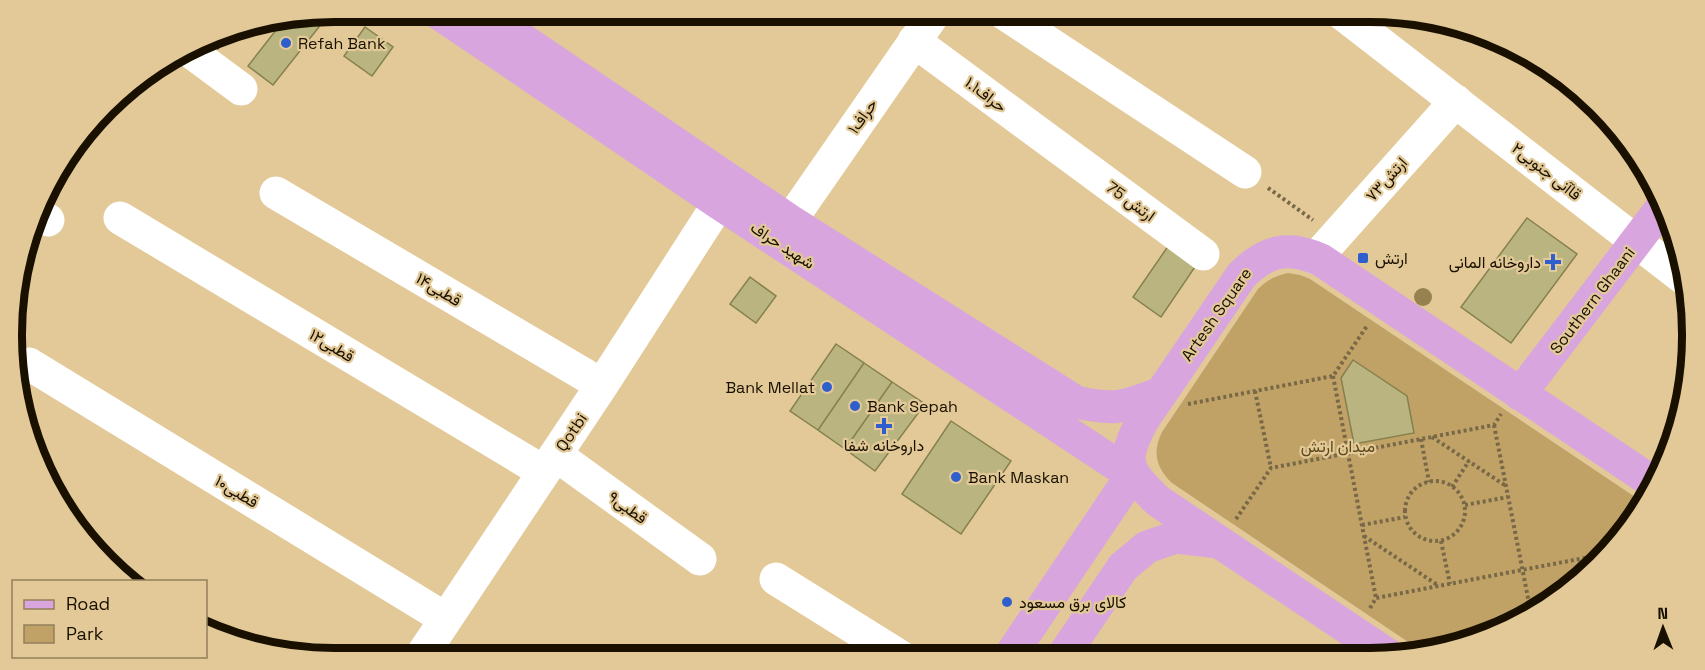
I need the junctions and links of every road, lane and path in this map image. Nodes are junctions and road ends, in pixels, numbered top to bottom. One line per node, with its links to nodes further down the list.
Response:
1 (452, 22): 13 (main road, شهید حراف)
2 (497, 22): 16 (main road)
3 (927, 22): 6 (street, حراف۱)
4 (1017, 22): 11 (street)
5 (1353, 22): 9 (street, ۲قاآنی جنوبی)
6 (914, 41): 10 (street, حراف۱.۱); 16 (street, حراف۱)
7 (196, 56): 8 (street)
8 (242, 89)
9 (1456, 101): 17 (street, ۲قاآنی جنوبی); 19 (street, ارتش۷۳)
10 (1059, 148): 18 (street, 75 ارتش)
11 (1245, 172): 19 (path)
12 (276, 193): 25 (street, قطبی۱۴)
13 (719, 203): 22 (main road, شهید حراف); 25 (street, Qotbi)
14 (1658, 214): 17 (main road, Southern Ghaani)
15 (120, 218): 33 (street, قطبی۱۲)
16 (790, 221): 22 (main road)
17 (1638, 240): 20 (street, ۲قاآنی جنوبی); 28 (main road, Southern Ghaani)
18 (1203, 254)
19 (1304, 254): 21 (main road); 27 (main road, Artesh Square)
20 (1676, 272)
21 (1383, 302): 24 (path); 28 (main road)
22 (983, 359): 27 (main road); 35 (main road, شهید حراف)
23 (29, 364): 56 (street, قطبی۱۰)
24 (1333, 376): 26 (path); 31 (path)
25 (602, 385): 33 (street, Qotbi)
26 (1256, 391): 27 (path); 34 (path)
27 (1161, 393): 35 (main road, Artesh Square)
28 (1520, 394): 36 (main road)
29 (1432, 437): 30 (path); 32 (path); 38 (path)
30 (1421, 439): 31 (path); 37 (path)
31 (1348, 453): 34 (path); 43 (path)
32 (1469, 461): 38 (path); 39 (path)
33 (550, 464): 48 (street, قطبی۹); 56 (street, Qotbi)
34 (1271, 468): 46 (path)
35 (1132, 475): 46 (main road); 47 (main road)
36 (1647, 479)
37 (1430, 482): 39 (path); 42 (path)
38 (1506, 486): 40 (path)
39 (1452, 487): 41 (path)
40 (1508, 497): 41 (path); 51 (path)
41 (1465, 506): 45 (path)
42 (1406, 517): 43 (path); 45 (path)
43 (1362, 525): 44 (path)
44 (1364, 535): 54 (path); 54 (path)
45 (1441, 541): 53 (path)
46 (1220, 542): 50 (main road); 57 (main road)
47 (1087, 544): 50 (main road); 60 (main road)
48 (700, 559)
49 (1588, 559): 51 (path)
50 (1123, 567): 61 (main road)
51 (1522, 570): 53 (path); 55 (path)
52 (776, 579): 59 (street)
53 (1450, 584): 54 (path)
54 (1439, 586)
55 (1529, 604)
56 (446, 619): 58 (street, Qotbi)
57 (1395, 647)
58 (427, 648)
59 (887, 648)
60 (1016, 648)
61 (1068, 648)

